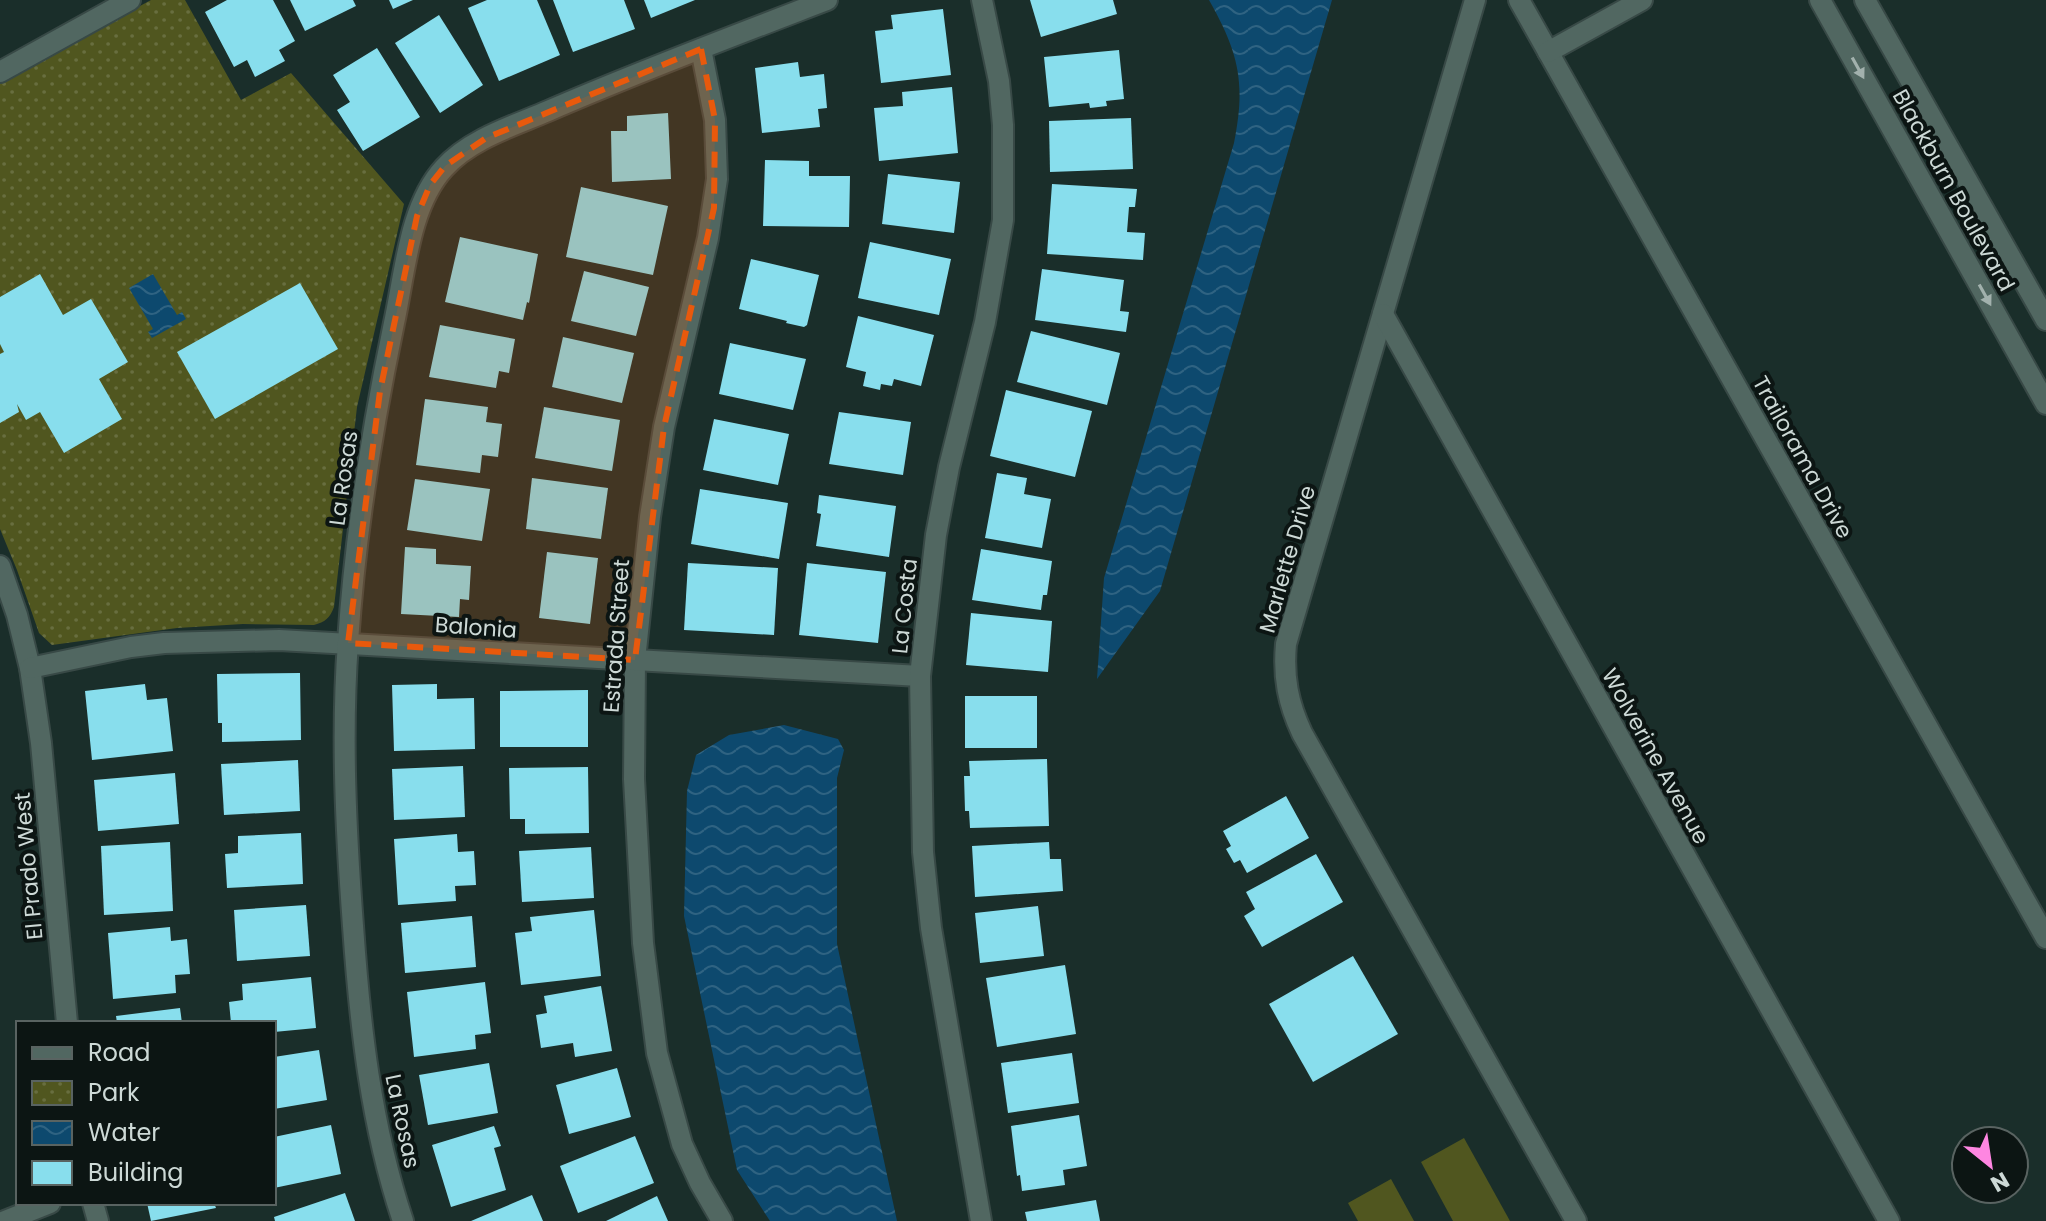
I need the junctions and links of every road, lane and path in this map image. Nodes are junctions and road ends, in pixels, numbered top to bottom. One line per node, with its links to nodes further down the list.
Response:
1 (130, 0): 11 (street)
2 (827, 0): 9 (street, La Rosas)
3 (982, 0): 19 (street, La Costa)
4 (1475, 0): 12 (street, Marlette Drive)
5 (1519, 0): 10 (street, Trailorama Drive)
6 (1642, 0): 10 (street)
7 (1820, 0): 14 (street, Blackburn Boulevard, one-way to 14)
8 (1865, 0): 13 (street, Blackburn Boulevard)
9 (701, 49): 16 (street, La Rosas); 17 (street, Estrada Street)
10 (1548, 52): 20 (street, Trailorama Drive)
11 (0, 72)
12 (1383, 314): 27 (street, Marlette Drive); 28 (street, Wolverine Avenue)
13 (2046, 320)
14 (2046, 404)
15 (0, 566): 18 (street, El Prado West)
16 (348, 643): 17 (street, Balonia); 18 (street, Balonia); 24 (street, La Rosas)
17 (635, 660): 19 (street, Balonia); 25 (street, Estrada Street)
18 (30, 668): 21 (street, El Prado West)
19 (920, 676): 26 (street, La Costa)
20 (2046, 938)
21 (67, 1021)
22 (45, 1205): 23 (street)
23 (5, 1221)
24 (403, 1221)
25 (722, 1221)
26 (981, 1221)
27 (1576, 1221)
28 (1889, 1221)

